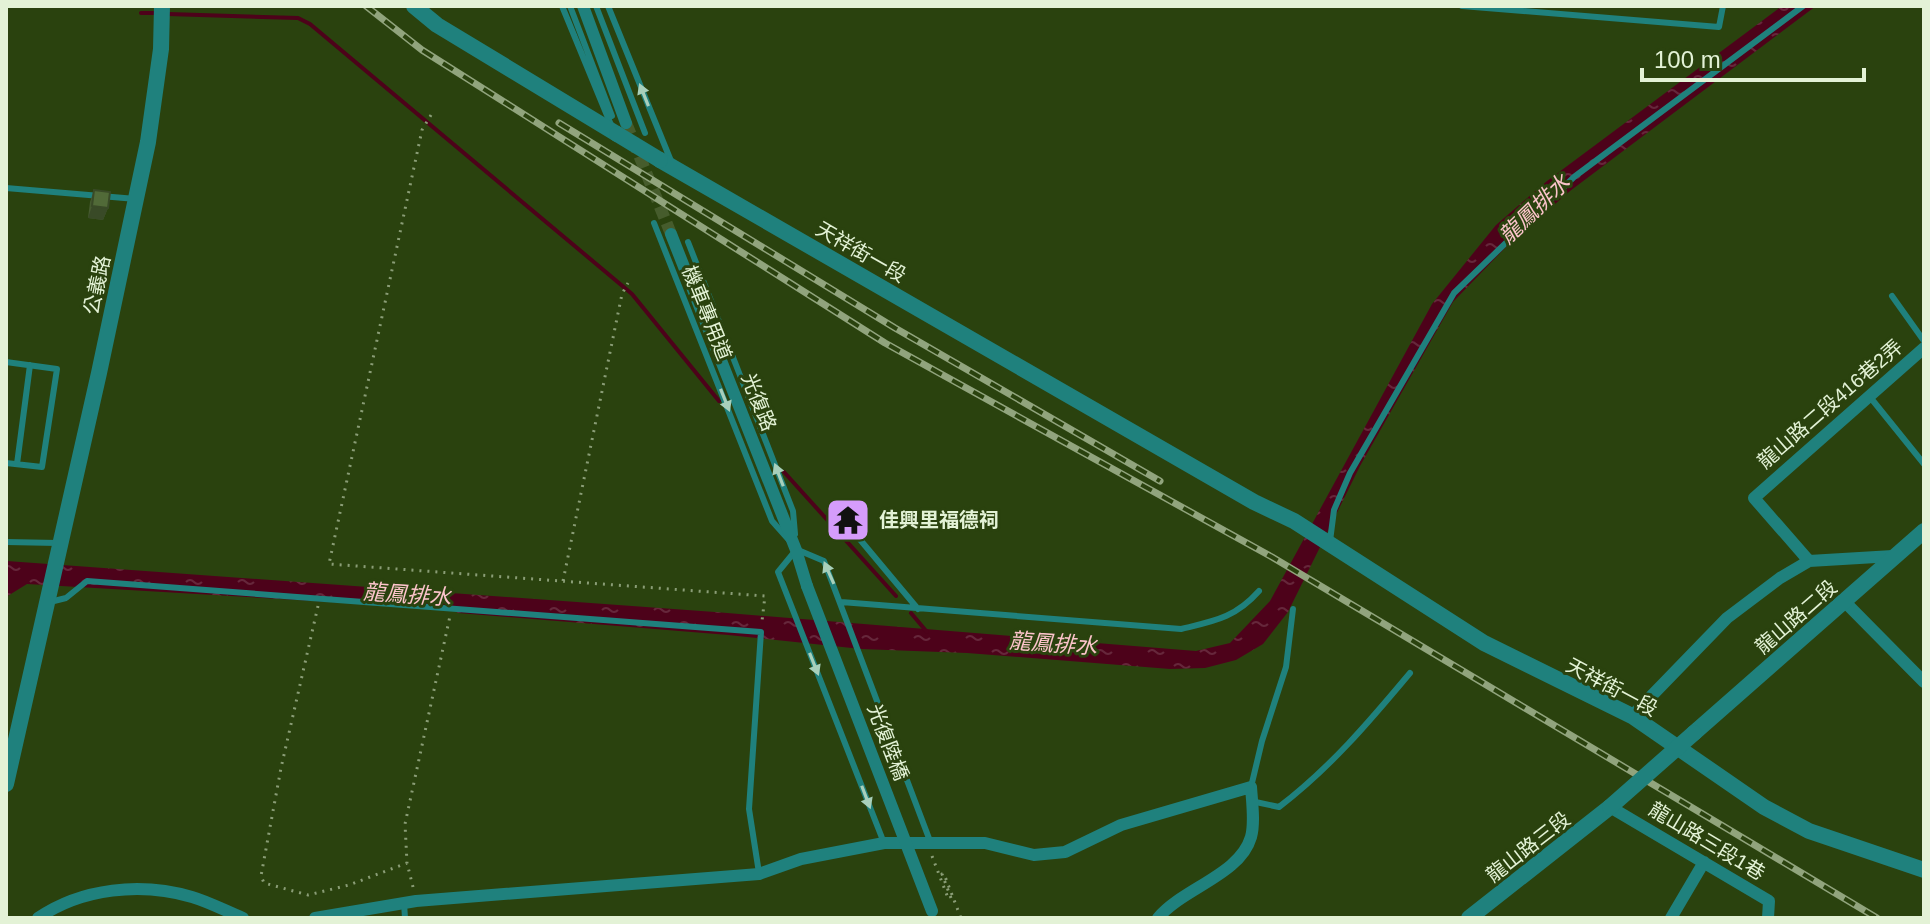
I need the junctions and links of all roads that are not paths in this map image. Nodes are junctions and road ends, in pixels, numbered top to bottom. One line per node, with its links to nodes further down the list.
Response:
1 (162, 6): 15 (street, 公義路)
2 (414, 6): 11 (street, 天祥街一段)
3 (562, 6): 11 (lane)
4 (570, 6): 11 (lane)
5 (583, 6): 11 (street)
6 (596, 6): 12 (lane)
7 (608, 6): 13 (lane, one-way to 7)
8 (1462, 6): 9 (lane)
9 (1723, 6)
10 (1803, 6): 32 (lane)
11 (617, 126): 13 (street, 天祥街一段, bridge)
12 (645, 133)
13 (667, 164): 32 (street, 天祥街一段)
14 (6, 188): 15 (lane)
15 (136, 199): 31 (street, 公義路)
16 (654, 223): 33 (lane, 機車專用道, one-way to 33)
17 (671, 234): 33 (street, 光復路)
18 (688, 242): 33 (lane, 機車專用道, one-way to 18)
19 (1892, 296): 20 (lane)
20 (1924, 341)
21 (1924, 348): 24 (street, 龍山路二段416巷2弄)
22 (6, 362): 23 (lane)
23 (30, 365): 26 (lane); 26 (lane)
24 (1870, 397): 27 (lane); 35 (street, 龍山路二段416巷2弄)
25 (6, 463): 26 (lane)
26 (17, 464)
27 (1924, 464)
28 (852, 530): 41 (lane)
29 (1924, 531): 34 (street, 龍山路二段)
30 (6, 542): 31 (lane)
31 (60, 544): 38 (street, 公義路)
32 (1330, 545): 45 (street, 天祥街一段)
33 (796, 550): 36 (street, 光復路); 40 (lane, one-way to 33); 50 (lane, one-way to 50)
34 (1893, 556): 35 (street); 39 (street, 龍山路二段)
35 (1809, 561): 45 (street)
36 (807, 586): 56 (street, 光復陸橋, bridge)
37 (1259, 591): 41 (lane)
38 (48, 598): 46 (street); 54 (lane)
39 (1844, 601): 44 (street); 49 (street, 龍山路二段, bridge)
40 (841, 602): 41 (lane); 51 (lane)
41 (918, 609)
42 (1293, 609): 47 (lane)
43 (1410, 673): 48 (lane)
44 (1924, 682)
45 (1632, 716): 53 (street, 天祥街一段)
46 (6, 784)
47 (1251, 787): 48 (street); 51 (street)
48 (1251, 801): 61 (street)
49 (1610, 807): 52 (street, 龍山路三段1巷); 62 (street, 龍山路三段)
50 (884, 843): 51 (street); 54 (street)
51 (930, 845)
52 (1704, 862): 63 (street); 64 (street, 龍山路三段1巷)
53 (1924, 870)
54 (759, 874): 55 (street)
55 (410, 902): 59 (street); 60 (lane)
56 (933, 915)
57 (38, 918): 58 (street)
58 (243, 918)
59 (315, 918)
60 (405, 918)
61 (1158, 918)
62 (1469, 918)
63 (1671, 918)
64 (1768, 918)

